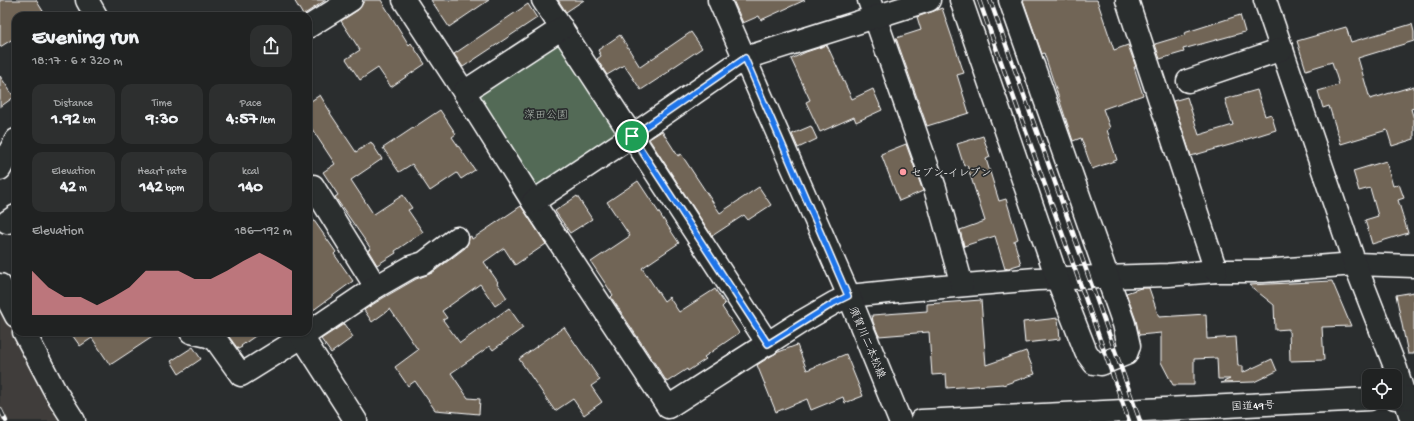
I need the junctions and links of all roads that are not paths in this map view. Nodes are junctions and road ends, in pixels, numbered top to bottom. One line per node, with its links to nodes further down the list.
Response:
1 (351, 0): 11 (main road)
2 (404, 0): 16 (main road)
3 (543, 0): 12 (main road)
4 (719, 0): 14 (main road, 須賀川二本松線)
5 (928, 0): 10 (main road)
6 (961, 0): 26 (main road)
7 (1010, 0): 27 (main road)
8 (1127, 0): 25 (main road)
9 (1265, 0): 13 (main road)
10 (872, 8): 14 (main road); 28 (main road)
11 (312, 24)
12 (562, 28): 16 (main road); 17 (main road)
13 (1282, 49): 15 (main road); 23 (main road)
14 (745, 58): 17 (main road); 31 (main road, 須賀川二本松線)
15 (1188, 81)
16 (464, 92): 21 (main road)
17 (632, 136): 21 (main road); 38 (main road)
18 (12, 147): 19 (main road)
19 (0, 169)
20 (314, 186): 30 (main road)
21 (533, 202): 38 (main road)
22 (457, 238): 30 (main road)
23 (1355, 264): 24 (main road); 25 (main road); 39 (main road)
24 (1414, 266)
25 (1216, 272): 27 (main road)
26 (1058, 278): 27 (main road); 27 (main road); 28 (main road)
27 (1107, 278)
28 (962, 285): 31 (main road)
29 (0, 286): 32 (main road)
30 (376, 287): 33 (main road)
31 (848, 296): 38 (main road); 43 (main road, 須賀川二本松線)
32 (12, 308)
33 (312, 327)
34 (26, 336): 41 (main road)
35 (208, 336): 36 (main road)
36 (297, 336)
37 (301, 336): 42 (main road)
38 (768, 344)
39 (1404, 397): 45 (main road)
40 (1362, 399): 44 (main road, 国道49号)
41 (74, 421)
42 (356, 421)
43 (900, 421)
44 (921, 421)
45 (1412, 421)

